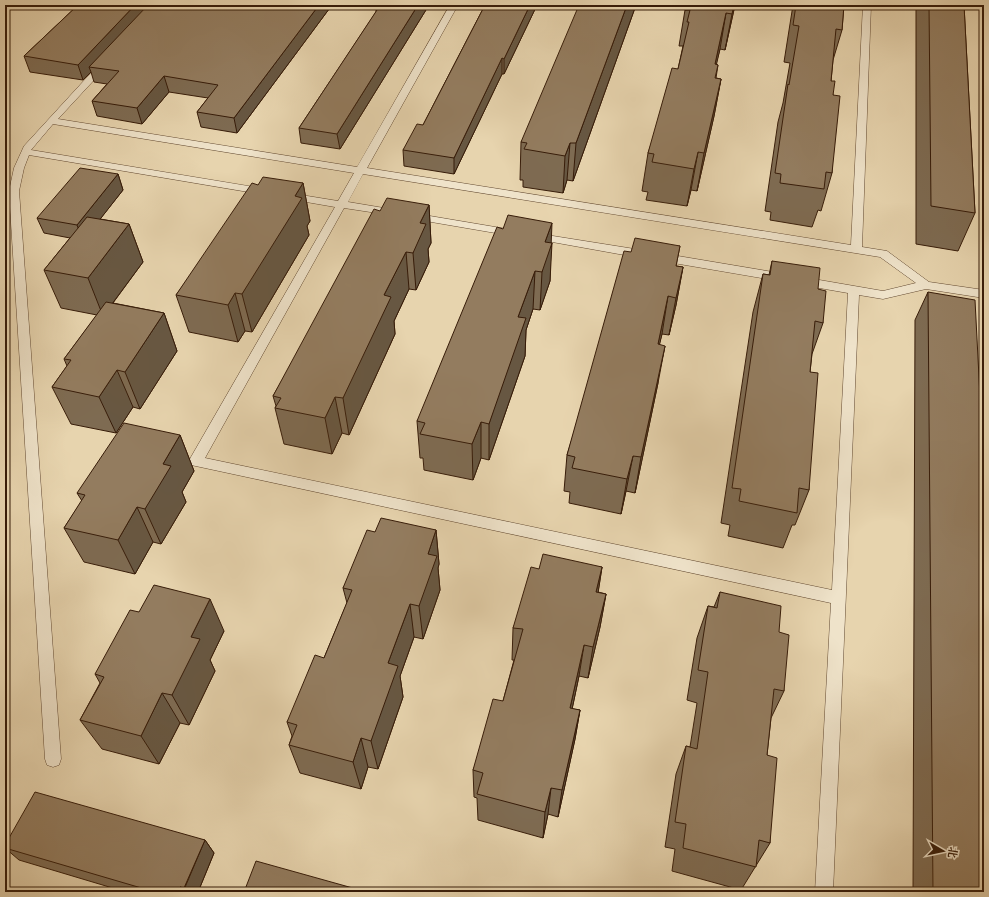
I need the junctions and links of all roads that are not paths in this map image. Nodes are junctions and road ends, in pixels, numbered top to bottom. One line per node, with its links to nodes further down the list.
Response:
1 (454, 5): 6 (lane)
2 (868, 5): 8 (lane)
3 (111, 57): 4 (lane)
4 (51, 121): 5 (lane); 6 (lane)
5 (26, 152): 7 (lane); 13 (lane)
6 (360, 170): 7 (lane); 8 (lane)
7 (341, 204): 10 (lane); 12 (lane)
8 (856, 250): 9 (lane)
9 (926, 285): 10 (lane); 11 (lane)
10 (854, 290): 12 (lane)
11 (984, 294)
12 (838, 598): 14 (lane)
13 (53, 759)
14 (824, 892)

